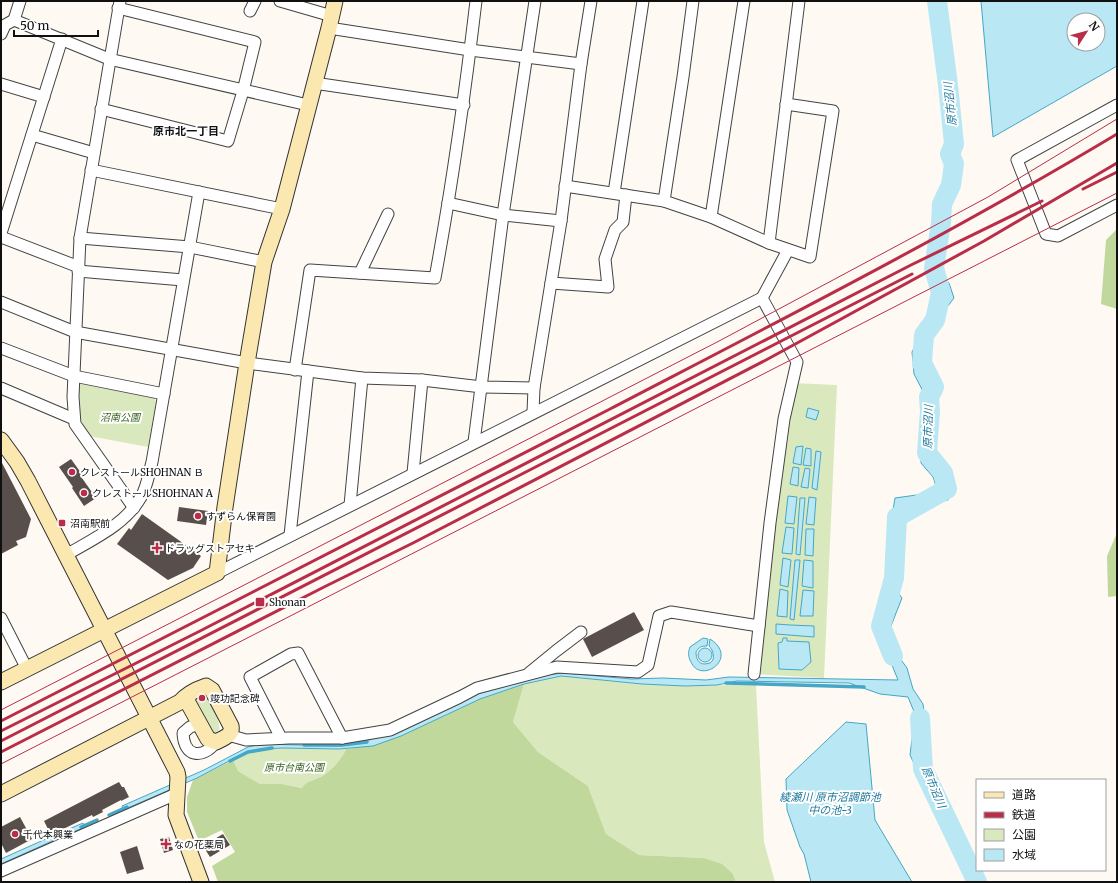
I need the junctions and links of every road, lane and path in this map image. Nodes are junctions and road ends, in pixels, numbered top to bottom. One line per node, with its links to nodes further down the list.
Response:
1 (20, 1): 14 (street)
2 (255, 1): 13 (street)
3 (280, 1): 15 (street)
4 (335, 1): 15 (street)
5 (476, 1): 18 (street)
6 (535, 1): 19 (street)
7 (591, 1): 21 (street)
8 (643, 1): 36 (street)
9 (693, 1): 38 (street)
10 (744, 1): 44 (street)
11 (799, 1): 26 (street)
12 (118, 3): 20 (street); 24 (street)
13 (250, 12)
14 (14, 20): 16 (street); 17 (street)
15 (330, 22): 18 (street); 22 (street)
16 (1, 34)
17 (62, 39): 20 (street); 25 (street)
18 (470, 50): 19 (street); 29 (street)
19 (526, 58): 21 (street); 43 (street)
20 (109, 60): 24 (street); 30 (street)
21 (581, 64): 34 (street)
22 (314, 83): 27 (street); 29 (street)
23 (1, 84): 25 (street)
24 (243, 91): 27 (street); 30 (street)
25 (44, 97): 31 (street)
26 (786, 104): 49 (street); 51 (street)
27 (308, 105): 41 (street)
28 (1117, 105): 40 (street)
29 (464, 106): 39 (street)
30 (101, 109): 32 (street)
31 (32, 135): 32 (street); 46 (street)
32 (94, 153): 33 (street)
33 (91, 170): 35 (street); 48 (street)
34 (565, 186): 36 (street); 45 (street)
35 (199, 192): 41 (street); 50 (street)
36 (614, 193): 37 (street)
37 (626, 195): 38 (street); 56 (street)
38 (664, 201): 44 (street)
39 (448, 203): 43 (street); 54 (street)
40 (1117, 205)
41 (282, 209): 52 (street)
42 (388, 214): 54 (street)
43 (503, 215): 45 (street); 68 (street)
44 (711, 217): 49 (street)
45 (561, 221): 56 (street)
46 (1, 233)
47 (1, 237): 53 (street)
48 (80, 238): 50 (street); 53 (street)
49 (769, 243): 51 (street)
50 (190, 247): 52 (street); 55 (street)
51 (788, 250): 57 (street)
52 (264, 262): 62 (street)
53 (78, 269): 55 (street); 59 (street)
54 (360, 273): 63 (street)
55 (183, 280): 61 (street)
56 (551, 283): 70 (street)
57 (762, 298): 72 (street); 83 (street)
58 (1, 302): 59 (street)
59 (75, 332): 61 (street); 65 (street)
60 (1, 348): 65 (street)
61 (172, 351): 62 (street); 71 (street)
62 (247, 363): 63 (street); 81 (street)
63 (295, 370): 64 (street)
64 (308, 372): 66 (street); 79 (street)
65 (74, 376): 71 (street); 73 (street)
66 (362, 378): 67 (street); 77 (street)
67 (422, 380): 68 (street); 76 (street)
68 (482, 387): 70 (street); 75 (street)
69 (1, 388): 73 (street)
70 (534, 388): 72 (street)
71 (164, 394): 78 (street)
72 (533, 412): 75 (street)
73 (74, 419): 78 (street)
74 (1, 440): 80 (street)
75 (474, 442): 76 (street)
76 (413, 473): 77 (street)
77 (350, 505): 79 (street)
78 (134, 508): 80 (street)
79 (290, 535): 81 (street)
80 (66, 555): 84 (street)
81 (217, 573): 84 (street)
82 (1, 618): 86 (street)
83 (759, 626): 87 (street); 88 (street)
84 (104, 629): 86 (street); 91 (street)
85 (581, 632): 88 (street)
86 (27, 669): 89 (street)
87 (754, 674)
88 (525, 676): 95 (street)
89 (1, 682)
90 (186, 701): 91 (street); 92 (street); 93 (street)
91 (149, 718): 96 (street); 97 (street)
92 (199, 724): 93 (street); 93 (street)
93 (222, 738): 94 (street)
94 (281, 738): 95 (street); 95 (street)
95 (342, 738)
96 (1, 794)
97 (176, 794): 98 (street); 99 (street)
98 (1, 871)
99 (203, 880)

